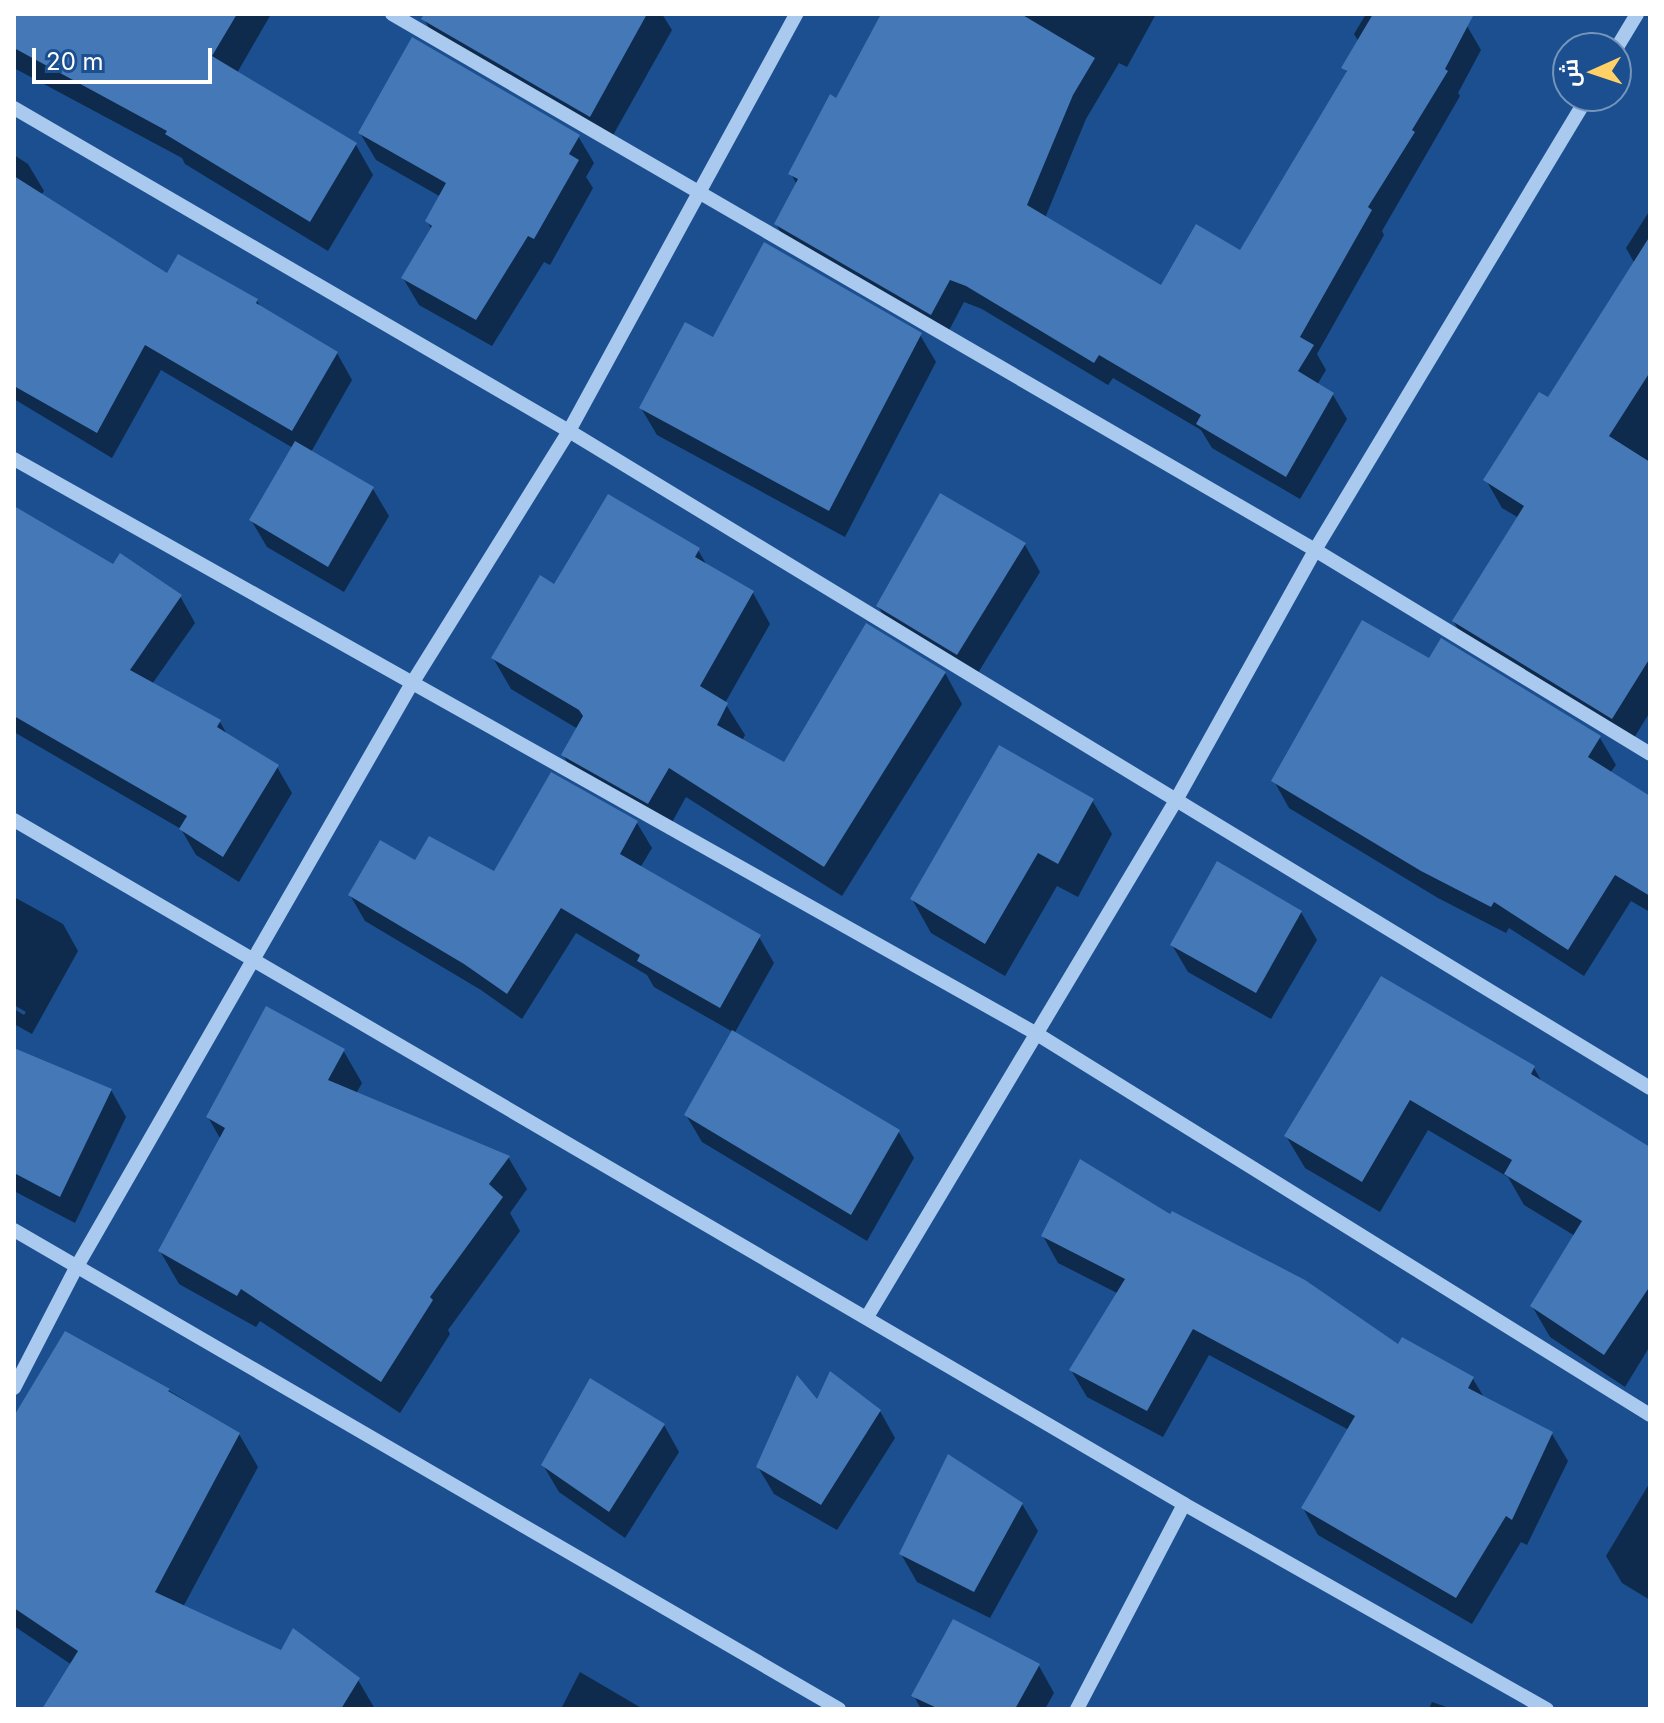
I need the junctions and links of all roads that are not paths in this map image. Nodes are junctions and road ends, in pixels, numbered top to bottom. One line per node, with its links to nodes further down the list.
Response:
1 (392, 14): 8 (street)
2 (796, 14): 8 (street)
3 (1639, 14): 4 (street); 5 (street)
4 (1650, 20)
5 (1627, 32)
6 (14, 108): 9 (street)
7 (1578, 112): 11 (street)
8 (700, 194): 9 (street); 11 (street)
9 (569, 431): 12 (street); 14 (street)
10 (14, 459): 12 (street)
11 (1315, 550): 13 (street); 14 (street)
12 (411, 685): 16 (street); 17 (street)
13 (1650, 754)
14 (1175, 802): 17 (street); 18 (street)
15 (14, 820): 16 (street)
16 (254, 957): 20 (street); 21 (street)
17 (1037, 1034): 21 (street); 23 (street)
18 (1650, 1088)
19 (14, 1230): 20 (street)
20 (76, 1268): 22 (street); 25 (street)
21 (867, 1317): 24 (street)
22 (14, 1388)
23 (1650, 1415)
24 (1184, 1504): 26 (street); 27 (street)
25 (839, 1709)
26 (1077, 1709)
27 (1547, 1709)

